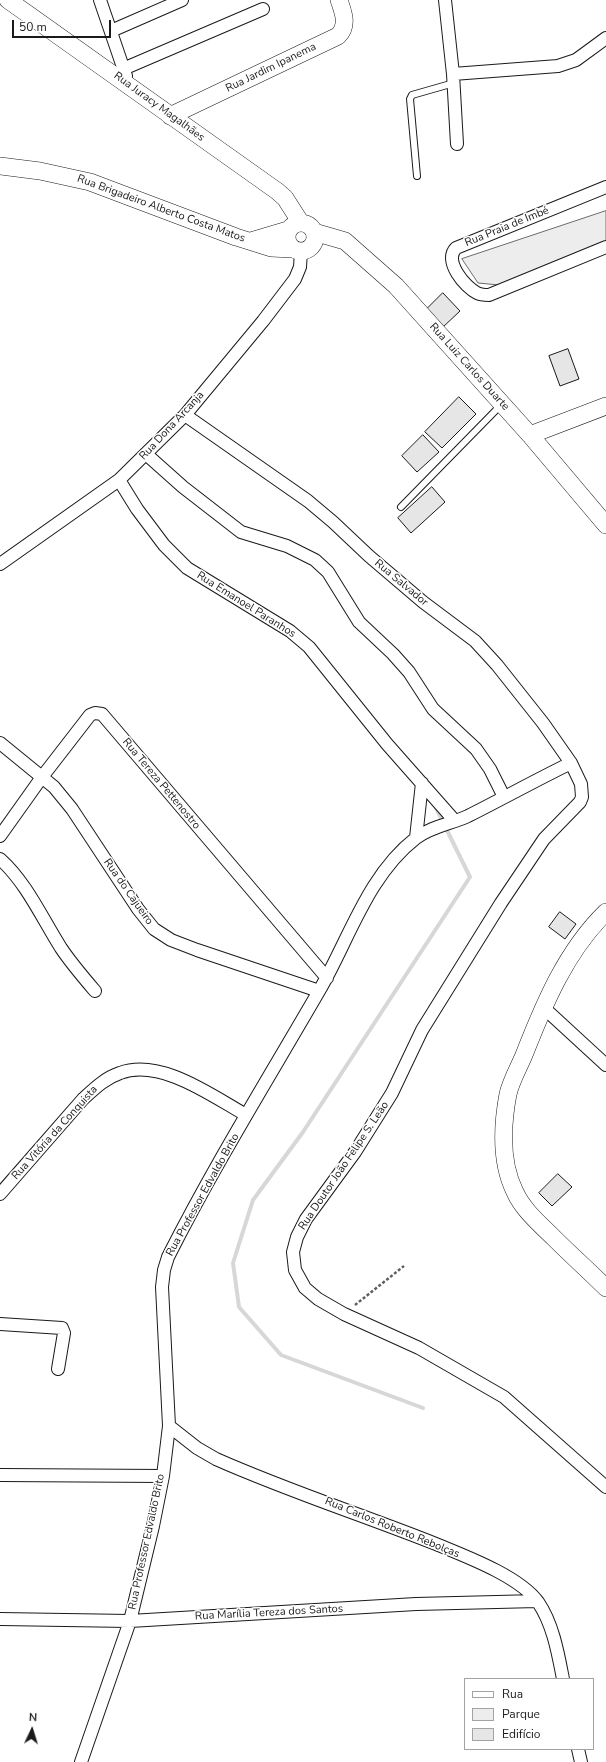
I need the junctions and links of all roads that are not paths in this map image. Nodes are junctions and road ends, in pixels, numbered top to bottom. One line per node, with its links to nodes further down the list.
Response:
1 (8, 0): 9 (street, Rua Juracy Magalhães)
2 (100, 0): 7 (street)
3 (182, 0): 7 (street)
4 (339, 0): 11 (street, Rua Jardim Ipanema)
5 (445, 0): 10 (street)
6 (263, 9): 9 (street)
7 (111, 31): 9 (street)
8 (606, 38): 10 (street)
9 (126, 77): 11 (street, Rua Juracy Magalhães)
10 (453, 78): 12 (street); 14 (lane)
11 (170, 116): 16 (street, Rua Juracy Magalhães)
12 (457, 144)
13 (0, 166): 17 (street, Rua Brigadeiro Alberto Costa Matos)
14 (417, 176)
15 (606, 187): 18 (street, Rua Praia de Imbé)
16 (301, 228): 17 (street, Rua Brigadeiro Alberto Costa Matos); 19 (street); 19 (street); 20 (street, Rua Luiz Carlos Duarte)
17 (251, 241): 19 (street, Rua Brigadeiro Alberto Costa Matos)
18 (606, 247)
19 (296, 250): 22 (street, Rua Dona Arcanja)
20 (502, 404): 23 (street, Rua Luiz Carlos Duarte); 26 (lane)
21 (606, 406): 23 (street)
22 (185, 415): 24 (street, Rua Dona Arcanja); 30 (street, Rua Salvador)
23 (530, 435): 27 (street, Rua Luiz Carlos Duarte)
24 (146, 454): 25 (street, Rua Dona Arcanja); 34 (street)
25 (119, 480): 28 (street, Rua Dona Arcanja); 32 (street, Rua Emanoel Paranhos)
26 (401, 507)
27 (606, 525)
28 (0, 564)
29 (0, 743): 31 (street, Rua do Cajueiro)
30 (571, 763): 33 (street, Rua Salvador); 34 (street, Rua Professor Edvaldo Brito)
31 (42, 777): 36 (street, Rua Tereza Pettenostro); 40 (street, Rua Tereza Pettenostro); 42 (street, Rua do Cajueiro)
32 (422, 783): 35 (street, Rua Emanoel Paranhos); 37 (street)
33 (581, 784): 53 (street, Rua Doutor João Felipe S. Leão)
34 (504, 797): 35 (street, Rua Professor Edvaldo Brito)
35 (454, 820): 37 (street, Rua Professor Edvaldo Brito)
36 (0, 836)
37 (416, 838): 40 (street, Rua Professor Edvaldo Brito)
38 (0, 859): 41 (street)
39 (606, 912): 43 (street)
40 (327, 978): 42 (street, Rua Professor Edvaldo Brito)
41 (95, 991)
42 (319, 991): 45 (street, Rua Professor Edvaldo Brito)
43 (544, 1008): 44 (street); 47 (street)
44 (606, 1065)
45 (246, 1115): 46 (street, Rua Vitória da Conquista); 50 (street, Rua Professor Edvaldo Brito)
46 (0, 1194)
47 (606, 1288)
48 (0, 1324): 49 (street)
49 (58, 1369)
50 (169, 1426): 52 (street, Rua Professor Edvaldo Brito); 54 (street, Rua Carlos Roberto Rebolças)
51 (0, 1475): 52 (street)
52 (163, 1476): 56 (street, Rua Professor Edvaldo Brito)
53 (606, 1486)
54 (537, 1601): 56 (street, Rua Marília Tereza dos Santos); 57 (street, Rua Carlos Roberto Rebolças)
55 (0, 1619): 56 (street, Rua Marília Tereza dos Santos)
56 (130, 1621): 59 (street, Rua Professor Edvaldo Brito)
57 (563, 1678)
58 (578, 1750): 60 (street)
59 (81, 1762)
60 (581, 1762)

